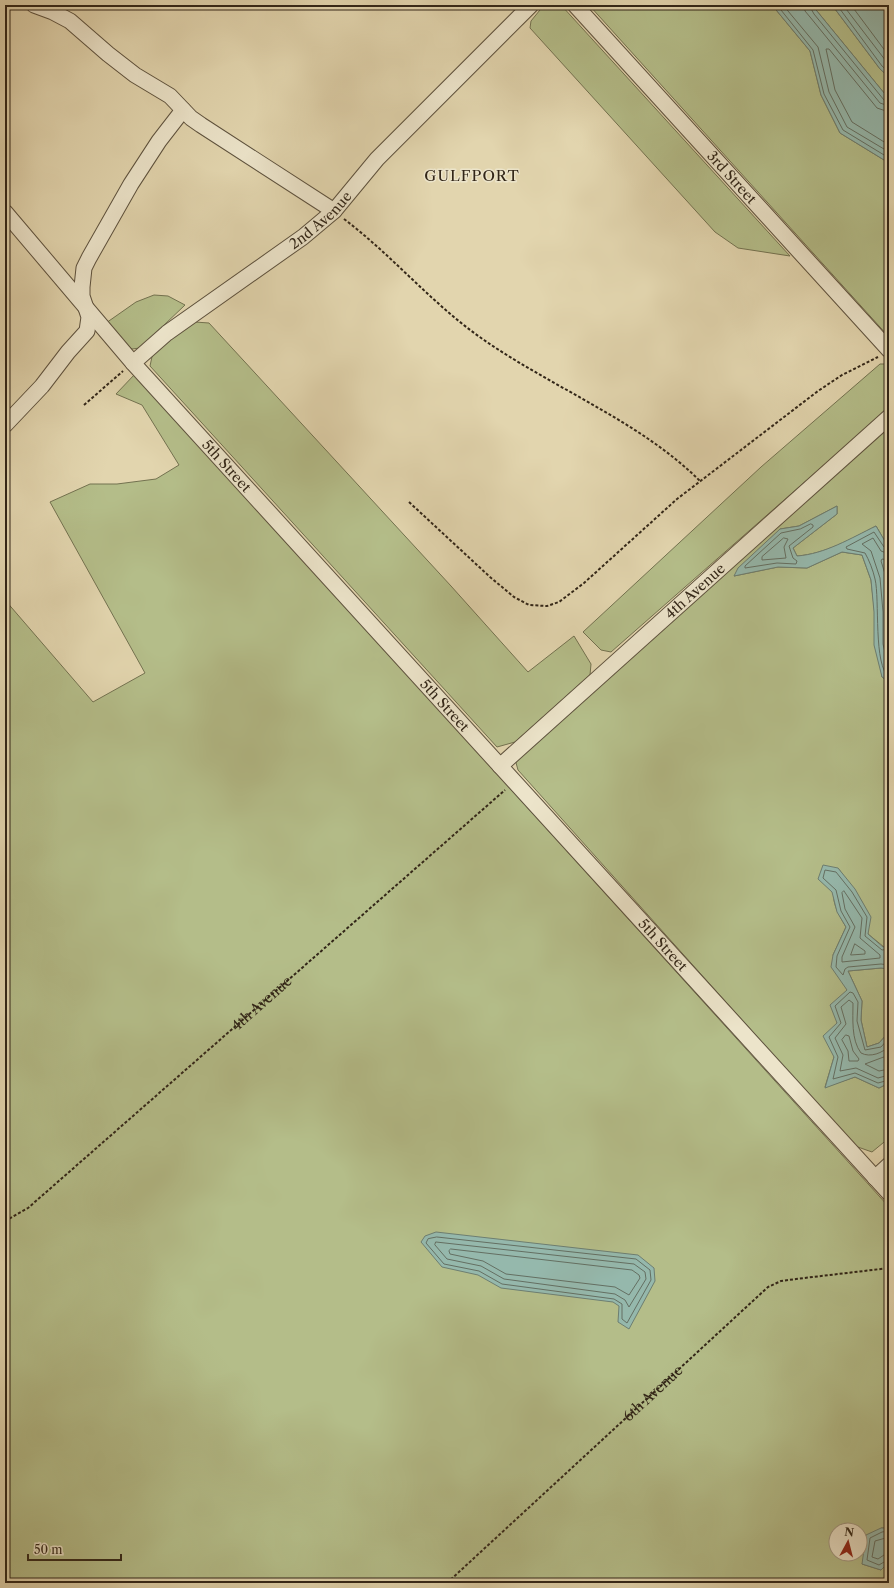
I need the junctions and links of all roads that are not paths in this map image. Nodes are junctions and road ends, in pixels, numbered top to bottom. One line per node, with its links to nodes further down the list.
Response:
1 (34, 5): 5 (street)
2 (60, 5): 5 (street)
3 (531, 5): 7 (street, 2nd Avenue)
4 (576, 5): 10 (street, 3rd Street)
5 (70, 21): 6 (street)
6 (183, 110): 7 (street); 9 (street)
7 (334, 211): 11 (street, 2nd Avenue)
8 (5, 212): 9 (street, 5th Street)
9 (85, 306): 11 (street, 5th Street); 13 (street)
10 (886, 352)
11 (133, 363): 14 (street, 5th Street)
12 (889, 417): 14 (street, 4th Avenue)
13 (5, 425)
14 (500, 766): 16 (street, 5th Street)
15 (889, 1165): 16 (street)
16 (875, 1178): 17 (street, 5th Street)
17 (889, 1193)

